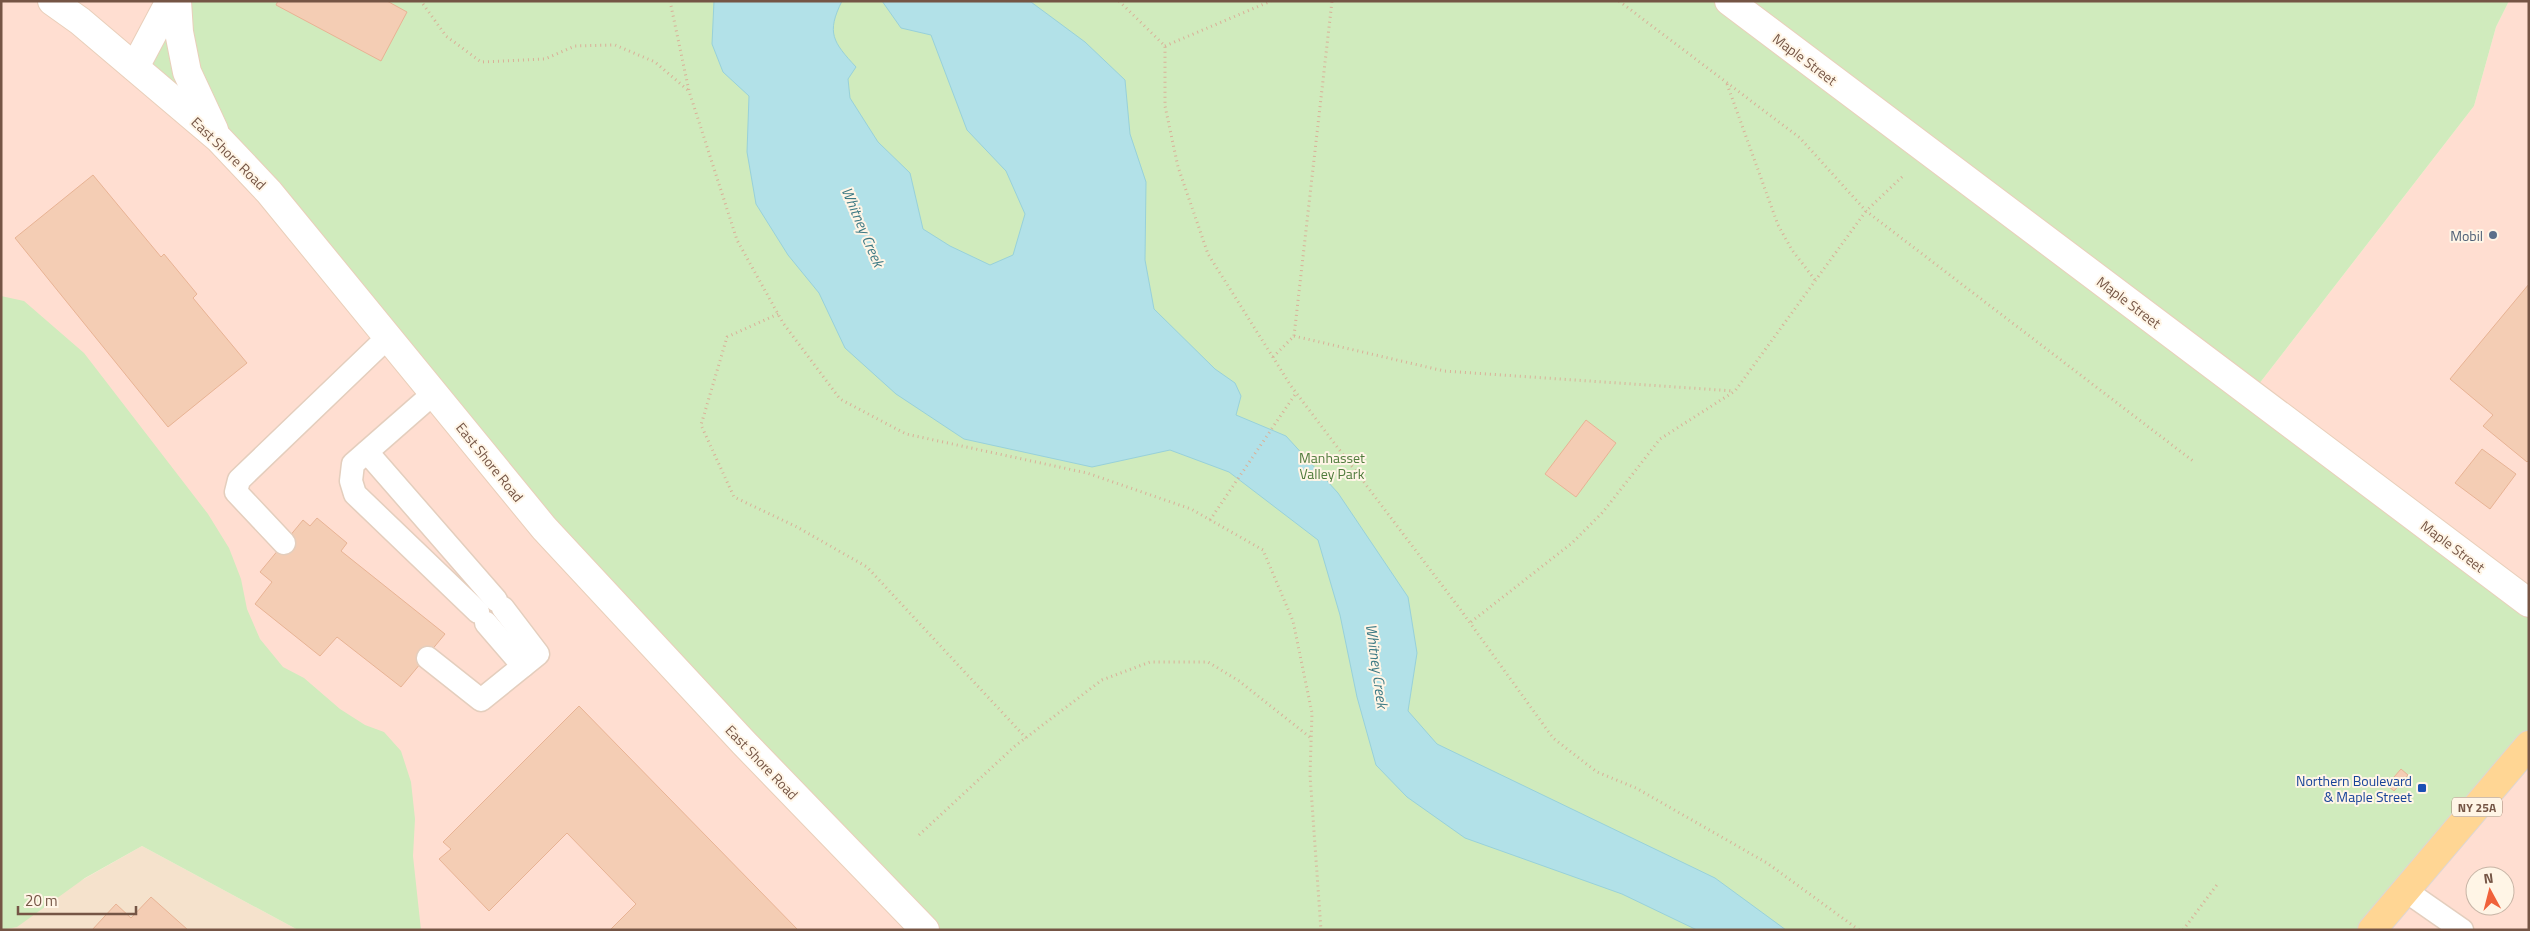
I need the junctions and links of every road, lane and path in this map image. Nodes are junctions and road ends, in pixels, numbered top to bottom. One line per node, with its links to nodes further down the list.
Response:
1 (52, 1): 12 (main road, East Shore Road)
2 (170, 1): 12 (main road)
3 (177, 1): 15 (main road)
4 (670, 1): 14 (path)
5 (1119, 1): 11 (path)
6 (1271, 1): 11 (path)
7 (1332, 1): 20 (path)
8 (1619, 1): 13 (path)
9 (1729, 1): 16 (main road, Maple Street)
10 (423, 4): 14 (path)
11 (1165, 46): 22 (path)
12 (135, 67): 15 (main road, East Shore Road)
13 (1726, 84): 17 (path); 18 (path)
14 (689, 91): 19 (path)
15 (218, 138): 21 (main road, East Shore Road)
16 (1929, 152): 17 (path); 30 (main road, Maple Street)
17 (1866, 211): 18 (path); 27 (path)
18 (1815, 280): 23 (path)
19 (778, 314): 28 (path); 34 (path)
20 (1294, 336): 22 (path); 23 (path)
21 (388, 337): 24 (main road, East Shore Road); 29 (lane)
22 (1273, 357): 25 (path)
23 (1735, 391): 32 (path)
24 (434, 393): 26 (lane); 40 (main road, East Shore Road)
25 (1296, 393): 28 (path); 32 (path)
26 (367, 452): 31 (lane); 31 (lane)
27 (2193, 461)
28 (1210, 520): 35 (path)
29 (284, 543)
30 (2529, 604)
31 (491, 611): 33 (lane)
32 (1471, 622): 42 (path)
33 (428, 658)
34 (1026, 738): 35 (path); 37 (path)
35 (1312, 739): 41 (path)
36 (2529, 745): 39 (main road, NY 25A)
37 (919, 834)
38 (2219, 882): 43 (path)
39 (2406, 890): 44 (main road, NY 25A); 45 (lane)
40 (925, 930)
41 (1321, 930)
42 (1859, 930)
43 (2183, 930)
44 (2372, 930)
45 (2462, 930)

